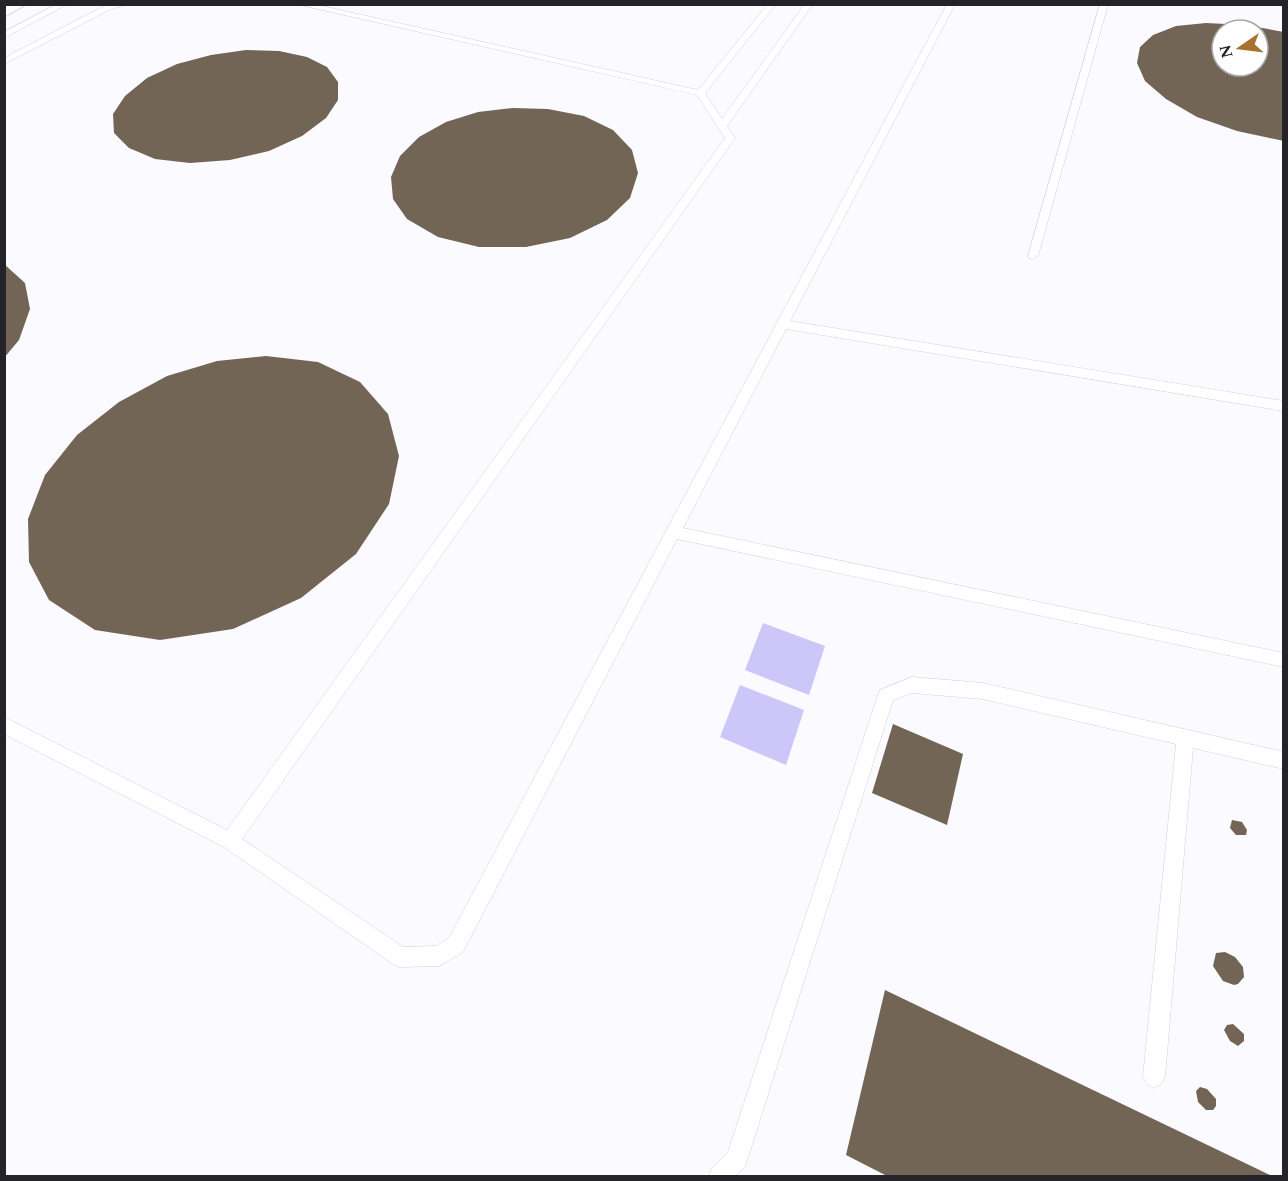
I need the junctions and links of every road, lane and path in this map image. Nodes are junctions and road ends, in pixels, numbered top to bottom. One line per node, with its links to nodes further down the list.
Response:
1 (20, 4): 9 (street)
2 (64, 4): 10 (lane)
3 (126, 4): 11 (lane)
4 (300, 4): 12 (lane)
5 (772, 4): 12 (lane)
6 (809, 4): 13 (lane)
7 (951, 4): 15 (lane)
8 (1104, 4): 14 (lane)
9 (4, 12)
10 (4, 36)
11 (4, 62)
12 (700, 93): 13 (lane)
13 (722, 126): 22 (lane)
14 (1033, 256)
15 (783, 324): 16 (lane); 17 (lane)
16 (1284, 406)
17 (674, 532): 18 (lane); 22 (lane)
18 (1284, 660)
19 (4, 725): 22 (lane)
20 (1185, 738): 21 (lane); 23 (lane); 24 (lane)
21 (1284, 761)
22 (230, 842)
23 (1154, 1077)
24 (720, 1176)

